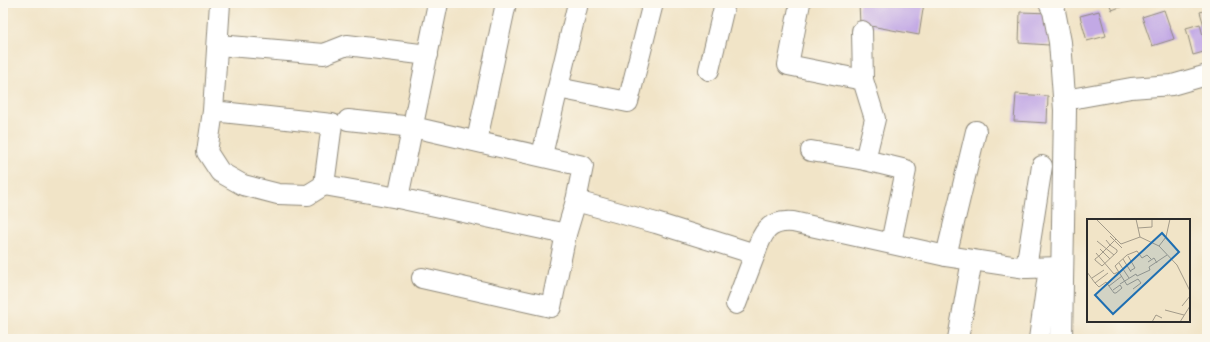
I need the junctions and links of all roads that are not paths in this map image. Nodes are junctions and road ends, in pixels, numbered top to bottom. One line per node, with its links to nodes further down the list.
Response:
1 (220, 3): 10 (street)
2 (438, 3): 11 (street)
3 (506, 3): 21 (street)
4 (578, 3): 15 (street)
5 (652, 3): 15 (street)
6 (725, 3): 12 (street)
7 (800, 3): 14 (street)
8 (1050, 3): 16 (street)
9 (862, 31): 14 (street)
10 (218, 45): 11 (street); 17 (street)
11 (428, 55): 19 (street)
12 (709, 70)
13 (1207, 75): 16 (street)
14 (863, 80): 24 (street)
15 (558, 88): 23 (street)
16 (1065, 100): 34 (street)
17 (213, 111): 26 (street); 26 (street)
18 (348, 120): 19 (street)
19 (413, 127): 21 (street); 27 (street)
20 (976, 131): 32 (street)
21 (477, 140): 23 (street)
22 (811, 151): 24 (street)
23 (542, 155): 28 (street)
24 (865, 160): 30 (street)
25 (1042, 166): 35 (street)
26 (324, 185): 27 (street)
27 (398, 198): 29 (street)
28 (576, 201): 29 (street); 31 (street)
29 (566, 234): 36 (street)
30 (891, 244): 31 (street); 32 (street)
31 (755, 254): 37 (street)
32 (946, 256): 33 (street)
33 (972, 260): 35 (street); 38 (street)
34 (1055, 267): 35 (street); 39 (street); 40 (street)
35 (1026, 268)
36 (422, 278)
37 (736, 304)
38 (958, 339)
39 (1039, 339)
40 (1061, 339)

